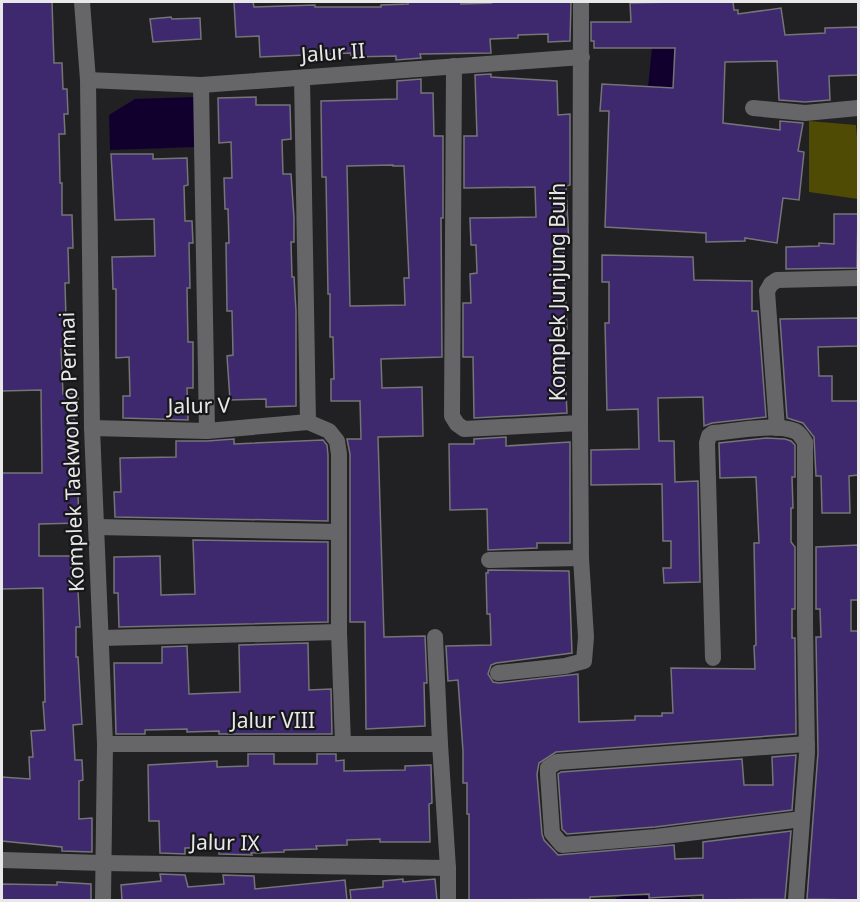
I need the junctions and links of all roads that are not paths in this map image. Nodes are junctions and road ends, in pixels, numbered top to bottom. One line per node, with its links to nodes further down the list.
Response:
1 (82, 2): 6 (street, Komplek Taekwondo Permai)
2 (581, 2): 3 (street, Komplek Junjung Buih)
3 (582, 57): 4 (street, Jalur II); 12 (street, Komplek Junjung Buih)
4 (454, 66): 5 (street, Jalur II); 12 (street, Komplek Junjung Buih)
5 (302, 78): 7 (street, Jalur II); 11 (street)
6 (88, 80): 7 (street, Jalur II); 13 (street, Komplek Taekwondo Permai)
7 (201, 85): 15 (street)
8 (753, 108): 9 (street)
9 (858, 108)
10 (858, 278): 14 (street)
11 (308, 422): 15 (street, Jalur V); 17 (street)
12 (580, 423): 18 (street)
13 (92, 428): 15 (street, Jalur V); 16 (street, Komplek Taekwondo Permai)
14 (777, 428): 23 (street); 28 (street)
15 (207, 431)
16 (96, 527): 17 (street); 22 (street, Komplek Taekwondo Permai)
17 (338, 532): 20 (street)
18 (581, 558): 19 (street); 24 (street)
19 (489, 560)
20 (339, 632): 22 (street); 26 (street)
21 (435, 637): 27 (street)
22 (101, 638): 25 (street, Komplek Taekwondo Permai)
23 (713, 658)
24 (498, 673)
25 (105, 744): 26 (street, Jalur VIII); 31 (street, Komplek Taekwondo Permai)
26 (344, 744): 27 (street, Jalur VIII)
27 (440, 744): 32 (street)
28 (807, 744): 29 (street); 29 (street)
29 (802, 819): 36 (street)
30 (2, 860): 31 (street, Jalur IX)
31 (102, 863): 32 (street, Jalur IX); 33 (street, Komplek Taekwondo Permai)
32 (448, 868): 34 (street)
33 (103, 900)
34 (448, 900)
35 (791, 900): 36 (street)
36 (796, 900): 37 (street)
37 (801, 900)

